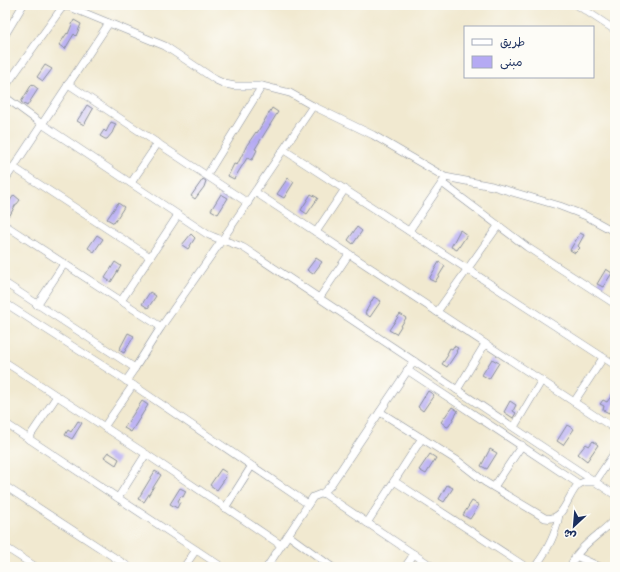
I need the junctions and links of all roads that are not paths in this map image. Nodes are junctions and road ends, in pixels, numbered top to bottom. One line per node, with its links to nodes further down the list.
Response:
1 (23, 5): 4 (street)
2 (577, 5): 5 (street)
3 (109, 23): 6 (street); 7 (street); 8 (street)
4 (6, 30)
5 (615, 30)
6 (68, 84): 11 (street); 12 (street)
7 (5, 86)
8 (262, 86): 10 (street); 15 (street)
9 (5, 98): 11 (street)
10 (313, 106): 13 (street); 17 (street)
11 (42, 124): 14 (street); 18 (street)
12 (158, 143): 15 (street); 18 (street)
13 (284, 150): 19 (street); 20 (street)
14 (13, 167): 16 (street); 31 (street)
15 (207, 175): 21 (street)
16 (5, 180)
17 (444, 180): 24 (street); 25 (street); 26 (street)
18 (131, 183): 22 (street)
19 (345, 189): 25 (street); 27 (street)
20 (255, 192): 21 (street); 27 (street)
21 (248, 203): 29 (street)
22 (178, 215): 29 (street); 31 (street)
23 (5, 225): 32 (street)
24 (498, 226): 33 (street); 39 (street)
25 (409, 231): 33 (street)
26 (612, 231): 28 (street)
27 (316, 232): 30 (street)
28 (615, 239)
29 (222, 240): 35 (street); 41 (street)
30 (349, 254): 35 (street); 40 (street)
31 (150, 258): 36 (street)
32 (64, 264): 36 (street); 38 (street)
33 (467, 269): 40 (street); 43 (street)
34 (5, 284): 38 (street)
35 (320, 297): 44 (street)
36 (121, 301): 41 (street)
37 (5, 303): 50 (street)
38 (37, 304): 47 (street)
39 (615, 304)
40 (437, 312): 42 (street)
41 (161, 327): 47 (street)
42 (485, 344): 49 (street); 52 (street)
43 (603, 358): 46 (street); 54 (street)
44 (414, 361): 48 (street); 52 (street)
45 (5, 362): 53 (street)
46 (615, 365)
47 (135, 368): 50 (street)
48 (407, 370): 55 (street); 62 (street)
49 (542, 380): 54 (street); 58 (street)
50 (126, 381): 51 (street)
51 (133, 385): 57 (street); 65 (street)
52 (457, 390): 58 (street)
53 (57, 396): 57 (street); 61 (street)
54 (574, 402): 59 (street)
55 (380, 412): 60 (street); 71 (street)
56 (5, 423): 61 (street)
57 (104, 427): 64 (street)
58 (514, 427): 67 (street)
59 (615, 428)
60 (422, 438): 66 (street); 70 (street)
61 (28, 439): 73 (street)
62 (522, 445): 68 (street); 70 (street)
63 (615, 452): 67 (street)
64 (146, 454): 73 (street); 75 (street)
65 (251, 467): 74 (street); 75 (street)
66 (394, 481): 78 (street); 93 (street)
67 (596, 482): 68 (street); 72 (street)
68 (579, 484): 76 (street)
69 (5, 486): 86 (street)
70 (494, 487): 76 (street)
71 (323, 493): 74 (street); 78 (street)
72 (615, 495)
73 (118, 498): 82 (street)
74 (308, 504): 79 (street)
75 (225, 508): 80 (street)
76 (559, 515): 94 (street)
77 (615, 519): 84 (street)
78 (367, 523): 83 (street)
79 (288, 535): 80 (street); 90 (street)
80 (281, 545): 89 (street)
81 (5, 547): 85 (street)
82 (196, 550): 87 (street); 88 (street)
83 (414, 554): 91 (street); 92 (street)
84 (576, 556): 95 (street); 96 (street)
85 (36, 567)
86 (128, 567)
87 (184, 567)
88 (222, 567)
89 (267, 567)
90 (332, 567)
91 (405, 567)
92 (433, 567)
93 (526, 567)
94 (535, 567)
95 (570, 567)
96 (600, 567)

